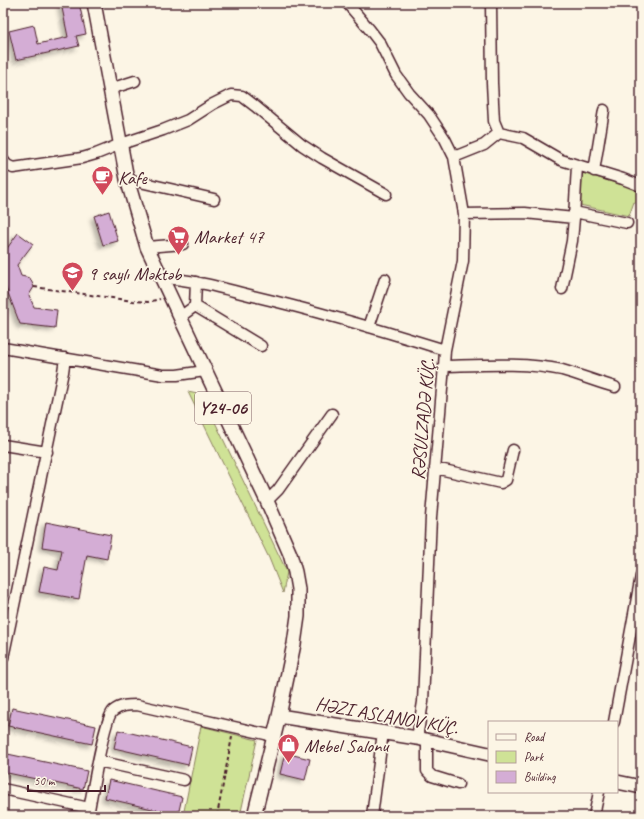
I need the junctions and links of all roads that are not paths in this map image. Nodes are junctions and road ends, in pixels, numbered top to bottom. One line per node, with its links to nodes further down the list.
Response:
1 (94, 3): 5 (main road, Y24-06)
2 (347, 3): 9 (street, RƏSULZADƏ KÜÇ.)
3 (491, 3): 7 (street)
4 (135, 81): 5 (street)
5 (110, 89): 8 (main road, Y24-06)
6 (604, 110): 12 (street)
7 (499, 133): 9 (street); 11 (street)
8 (121, 144): 10 (street); 13 (main road, Y24-06); 15 (street)
9 (454, 157): 17 (street, RƏSULZADƏ KÜÇ.)
10 (4, 165)
11 (577, 166): 12 (street); 18 (street)
12 (594, 171): 14 (street)
13 (127, 179): 16 (street); 21 (main road, Y24-06)
14 (641, 186)
15 (386, 194)
16 (214, 199)
17 (464, 214): 18 (street); 31 (street, RƏSULZADƏ KÜÇ.)
18 (574, 215): 19 (street); 25 (street)
19 (627, 223)
20 (183, 244): 21 (street)
21 (147, 247): 22 (main road, Y24-06)
22 (160, 278): 24 (street); 27 (main road, Y24-06)
23 (385, 279): 28 (street)
24 (196, 282): 26 (street); 28 (street)
25 (562, 289)
26 (195, 306): 27 (street); 29 (street)
27 (180, 317): 34 (main road, Y24-06)
28 (369, 327): 31 (street)
29 (261, 346)
30 (3, 348): 32 (street)
31 (444, 350): 33 (street, RƏSULZADƏ KÜÇ.)
32 (65, 358): 34 (street); 39 (street)
33 (444, 366): 35 (street); 40 (street, RƏSULZADƏ KÜÇ.)
34 (205, 371): 41 (main road, Y24-06)
35 (615, 387)
36 (332, 414): 41 (street)
37 (3, 445): 39 (street)
38 (513, 450): 40 (street)
39 (47, 452): 43 (street)
40 (435, 468): 49 (street, RƏSULZADƏ KÜÇ.)
41 (267, 501): 45 (main road, Y24-06)
42 (641, 576): 46 (street)
43 (8, 612): 44 (street)
44 (3, 658)
45 (278, 716): 47 (main road, HƏZI ASLANOV KÜÇ.); 48 (main road, Y24-06)
46 (614, 721)
47 (383, 732): 49 (main road, HƏZI ASLANOV KÜÇ.); 60 (street)
48 (274, 736): 51 (street); 59 (main road, Y24-06)
49 (422, 739): 50 (main road, HƏZI ASLANOV KÜÇ.); 54 (street, RƏSULZADƏ KÜÇ.)
50 (488, 754)
51 (98, 761): 52 (street); 58 (street)
52 (184, 780)
53 (618, 782): 55 (main road)
54 (458, 784)
55 (641, 787)
56 (3, 789): 58 (street)
57 (599, 793): 61 (street)
58 (88, 812)
59 (254, 816)
60 (372, 816)
61 (594, 816)

